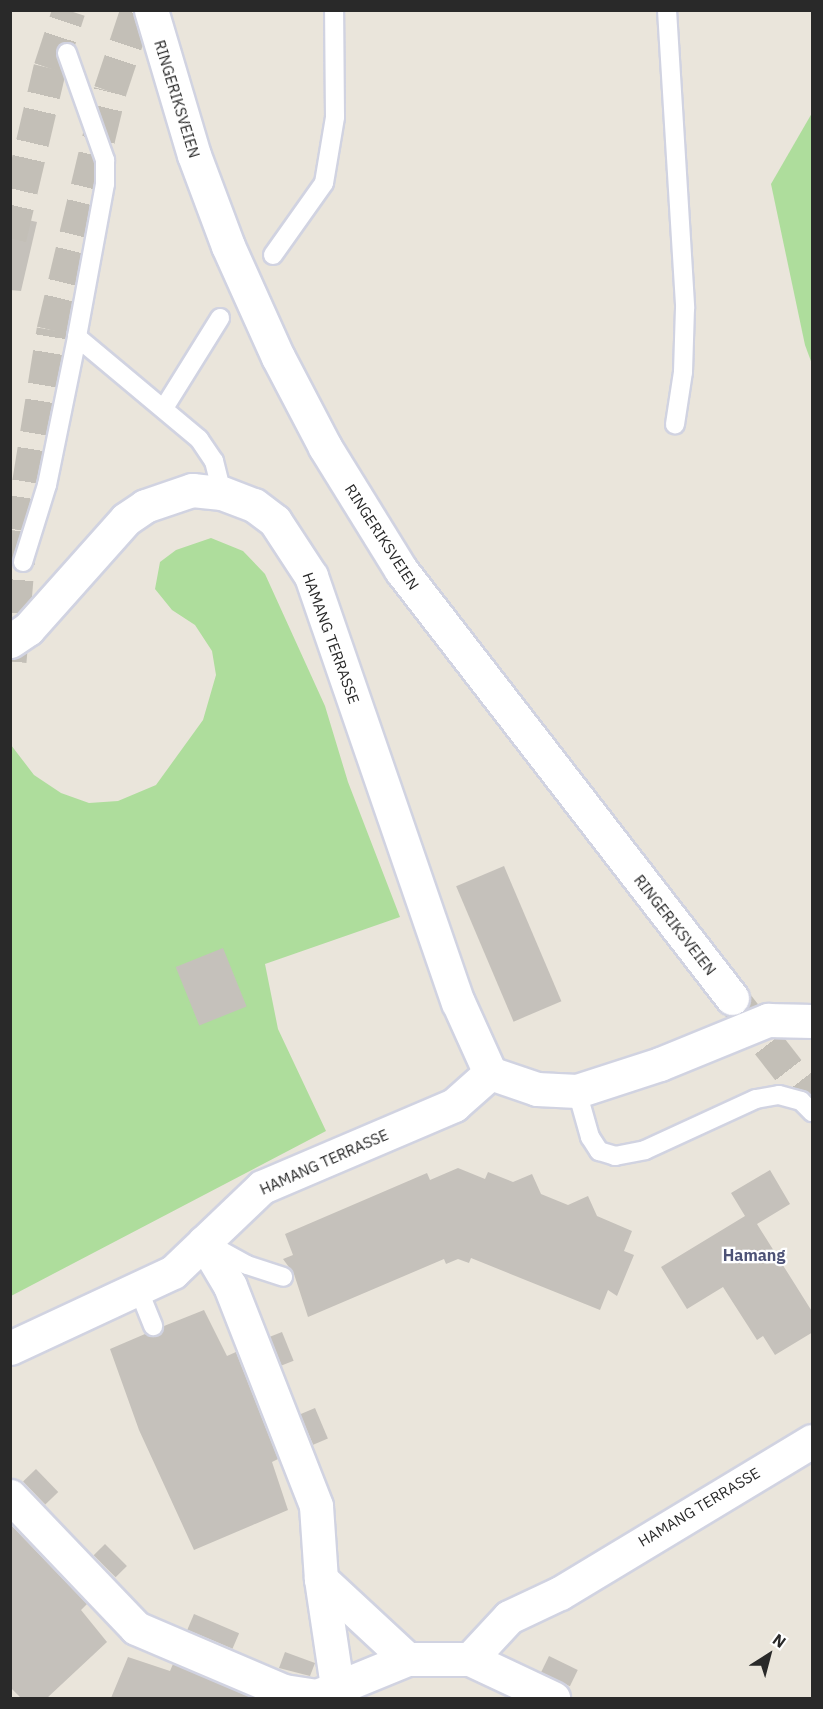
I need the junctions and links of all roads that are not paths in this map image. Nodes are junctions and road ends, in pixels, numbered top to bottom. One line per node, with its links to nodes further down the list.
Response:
1 (151, 10): 13 (street, RINGERIKSVEIEN)
2 (334, 10): 5 (lane)
3 (667, 10): 9 (lane)
4 (67, 53): 7 (lane)
5 (273, 255)
6 (220, 318): 8 (lane)
7 (77, 337): 8 (lane); 11 (lane)
8 (164, 408): 10 (lane)
9 (675, 424)
10 (222, 493): 12 (street, HAMANG TERRASSE); 15 (street, HAMANG TERRASSE)
11 (23, 562)
12 (10, 641)
13 (732, 998)
14 (813, 1021): 16 (street)
15 (490, 1073): 16 (street); 18 (street, HAMANG TERRASSE)
16 (577, 1091): 17 (lane)
17 (813, 1112)
18 (204, 1242): 19 (lane); 20 (street, HAMANG TERRASSE); 25 (street)
19 (283, 1277)
20 (139, 1291): 21 (lane); 22 (street, HAMANG TERRASSE)
21 (153, 1326)
22 (10, 1348)
23 (813, 1441): 27 (street, HAMANG TERRASSE)
24 (10, 1496): 28 (street)
25 (321, 1579): 26 (street); 28 (street)
26 (407, 1659): 27 (street); 28 (street)
27 (470, 1659): 29 (street)
28 (337, 1686)
29 (553, 1698)

